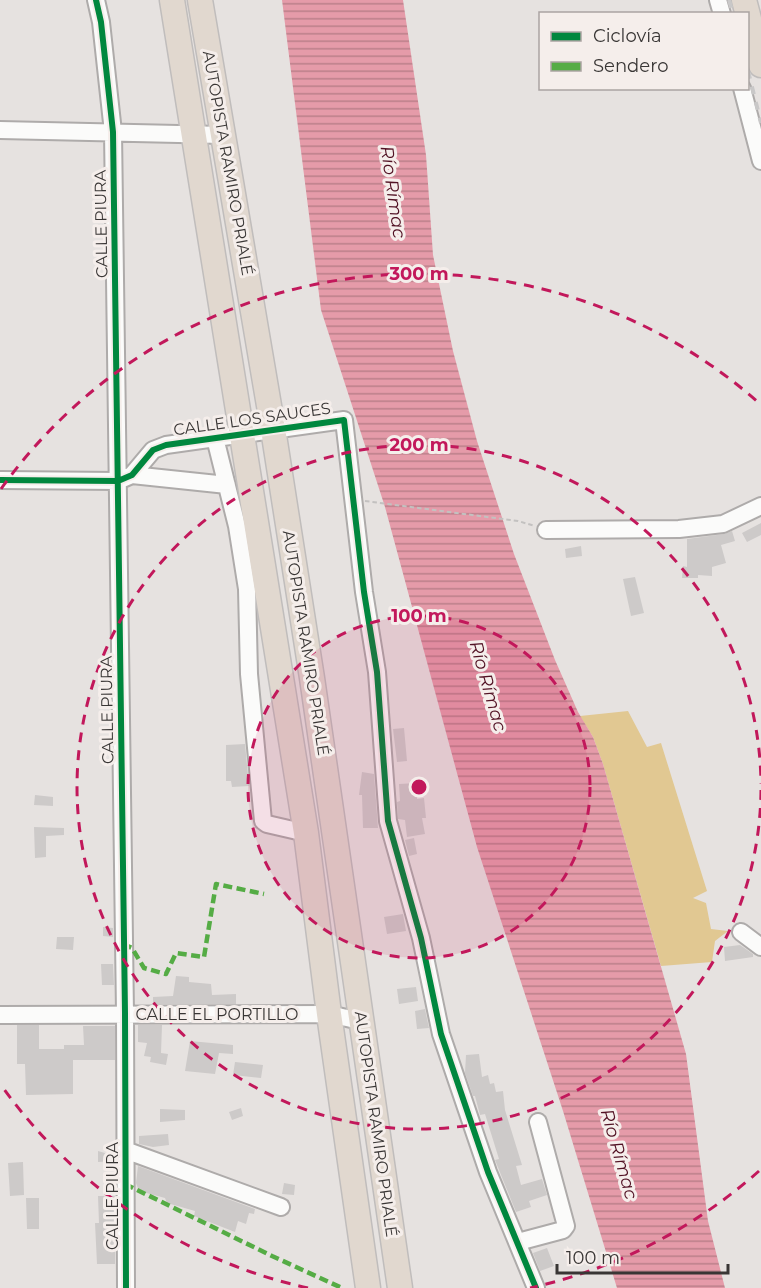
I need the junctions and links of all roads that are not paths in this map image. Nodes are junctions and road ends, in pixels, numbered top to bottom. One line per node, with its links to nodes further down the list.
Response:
1 (96, 0): 8 (street, CALLE PIURA)
2 (171, 0): 9 (highway, AUTOPISTA RAMIRO PRIALÉ)
3 (200, 0): 10 (highway, AUTOPISTA RAMIRO PRIALÉ)
4 (749, 19): 5 (highway)
5 (761, 65)
6 (743, 90): 11 (street)
7 (0, 130): 8 (street)
8 (113, 132): 9 (street); 15 (street, CALLE PIURA)
9 (194, 134): 10 (street); 13 (highway, AUTOPISTA RAMIRO PRIALÉ)
10 (223, 135): 12 (highway, AUTOPISTA RAMIRO PRIALÉ)
11 (761, 161)
12 (273, 429): 13 (street, CALLE LOS SAUCES); 26 (highway, AUTOPISTA RAMIRO PRIALÉ); 30 (street, CALLE LOS SAUCES)
13 (241, 434): 14 (street, CALLE LOS SAUCES); 20 (highway, AUTOPISTA RAMIRO PRIALÉ)
14 (215, 438): 15 (street, CALLE LOS SAUCES); 17 (street)
15 (125, 478): 16 (street); 17 (street); 23 (street, CALLE PIURA)
16 (0, 480)
17 (227, 485): 20 (street)
18 (761, 507): 19 (street)
19 (546, 530)
20 (306, 833): 24 (highway, AUTOPISTA RAMIRO PRIALÉ)
21 (741, 932): 22 (street)
22 (761, 947)
23 (125, 1014): 24 (street, CALLE EL PORTILLO); 25 (street, CALLE EL PORTILLO); 28 (street, CALLE PIURA)
24 (328, 1014): 26 (street, CALLE EL PORTILLO); 32 (highway, AUTOPISTA RAMIRO PRIALÉ)
25 (0, 1015)
26 (360, 1021): 33 (highway, AUTOPISTA RAMIRO PRIALÉ)
27 (538, 1122): 30 (street)
28 (125, 1150): 29 (street); 31 (street, CALLE PIURA)
29 (281, 1207)
30 (518, 1242): 34 (street)
31 (126, 1288)
32 (368, 1288)
33 (400, 1288)
34 (536, 1288)

